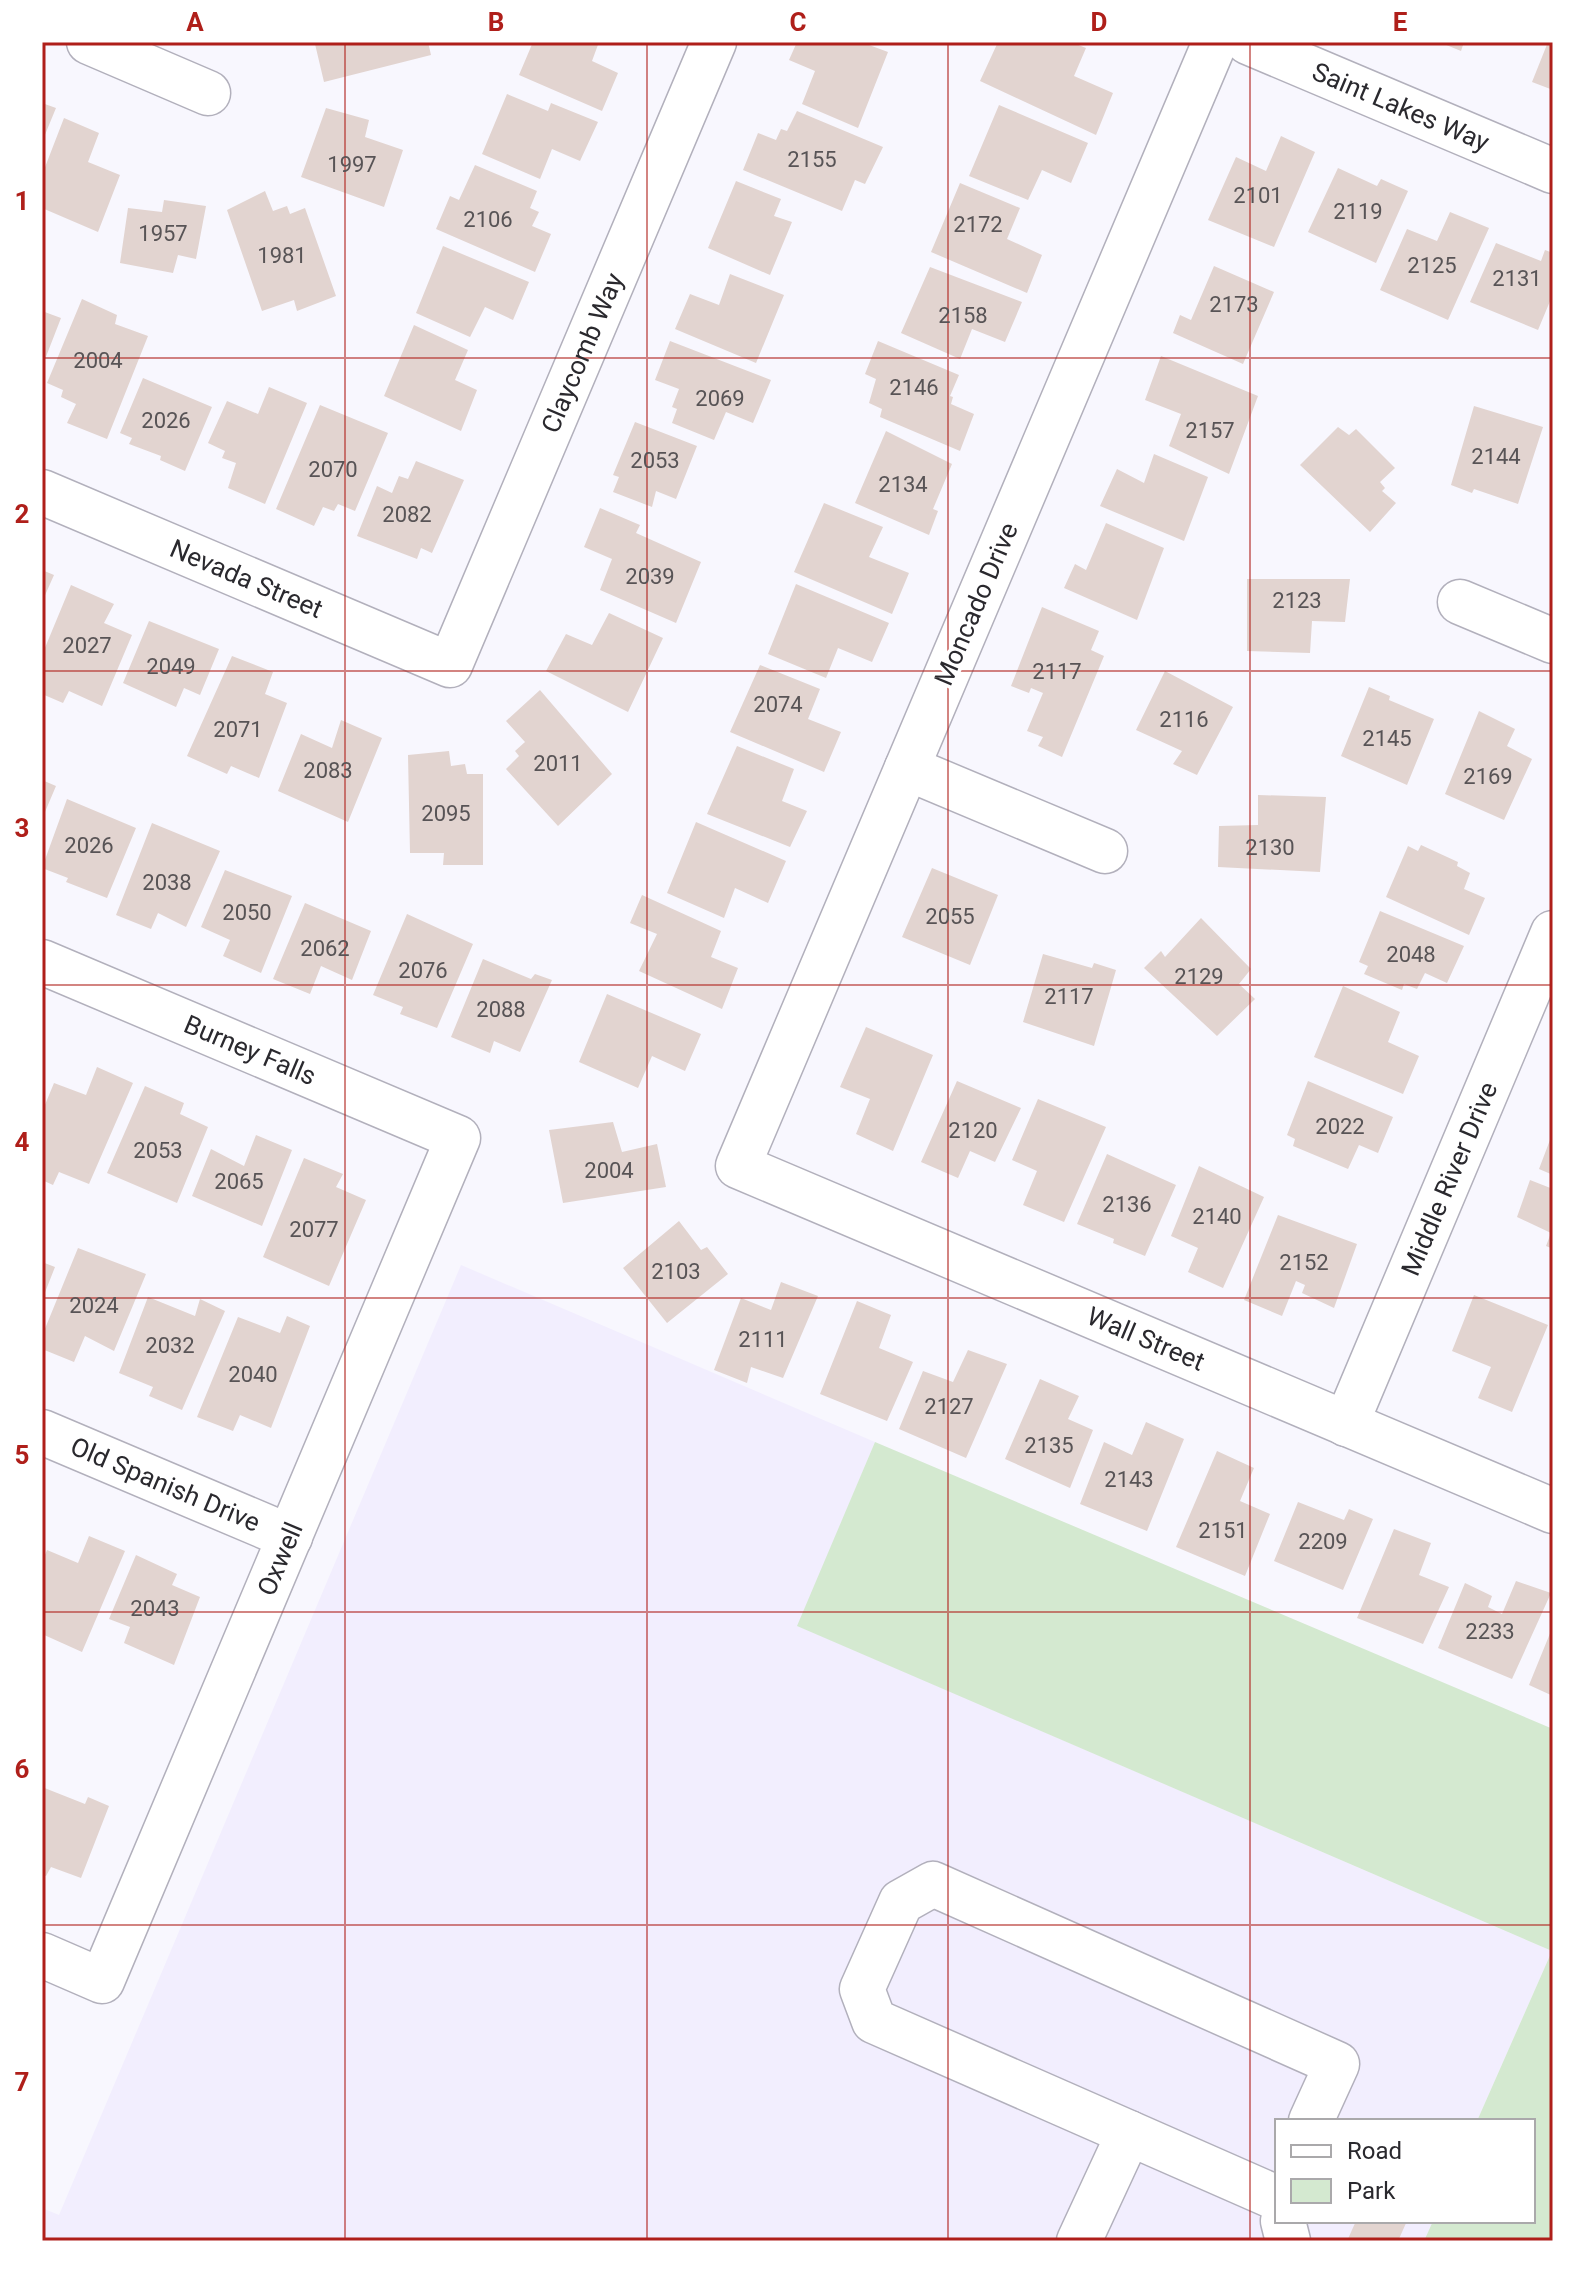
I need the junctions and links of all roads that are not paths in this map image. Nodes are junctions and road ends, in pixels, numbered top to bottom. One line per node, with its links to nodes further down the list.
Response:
1 (89, 42): 5 (street)
2 (714, 42): 10 (street, Claycomb Way)
3 (1215, 42): 11 (street, Moncado Drive)
4 (1248, 42): 6 (street, Saint Lakes Way)
5 (208, 93)
6 (1553, 171)
7 (42, 492): 10 (street, Nevada Street)
8 (1460, 602): 9 (street)
9 (1553, 641)
10 (450, 665)
11 (907, 768): 12 (street); 16 (street, Moncado Drive)
12 (1105, 851)
13 (1553, 933): 17 (street, Middle River Drive)
14 (42, 962): 15 (street, Burney Falls)
15 (458, 1138): 20 (street, Oxwell)
16 (738, 1166): 17 (street, Wall Street)
17 (1346, 1424): 19 (street, Wall Street)
18 (42, 1432): 20 (street, Old Spanish Drive)
19 (1553, 1511)
20 (290, 1537): 21 (street, Oxwell)
21 (42, 1955)
22 (1312, 2119): 23 (street)
23 (1129, 2133): 24 (street); 25 (street)
24 (1275, 2198)
25 (1079, 2241)

